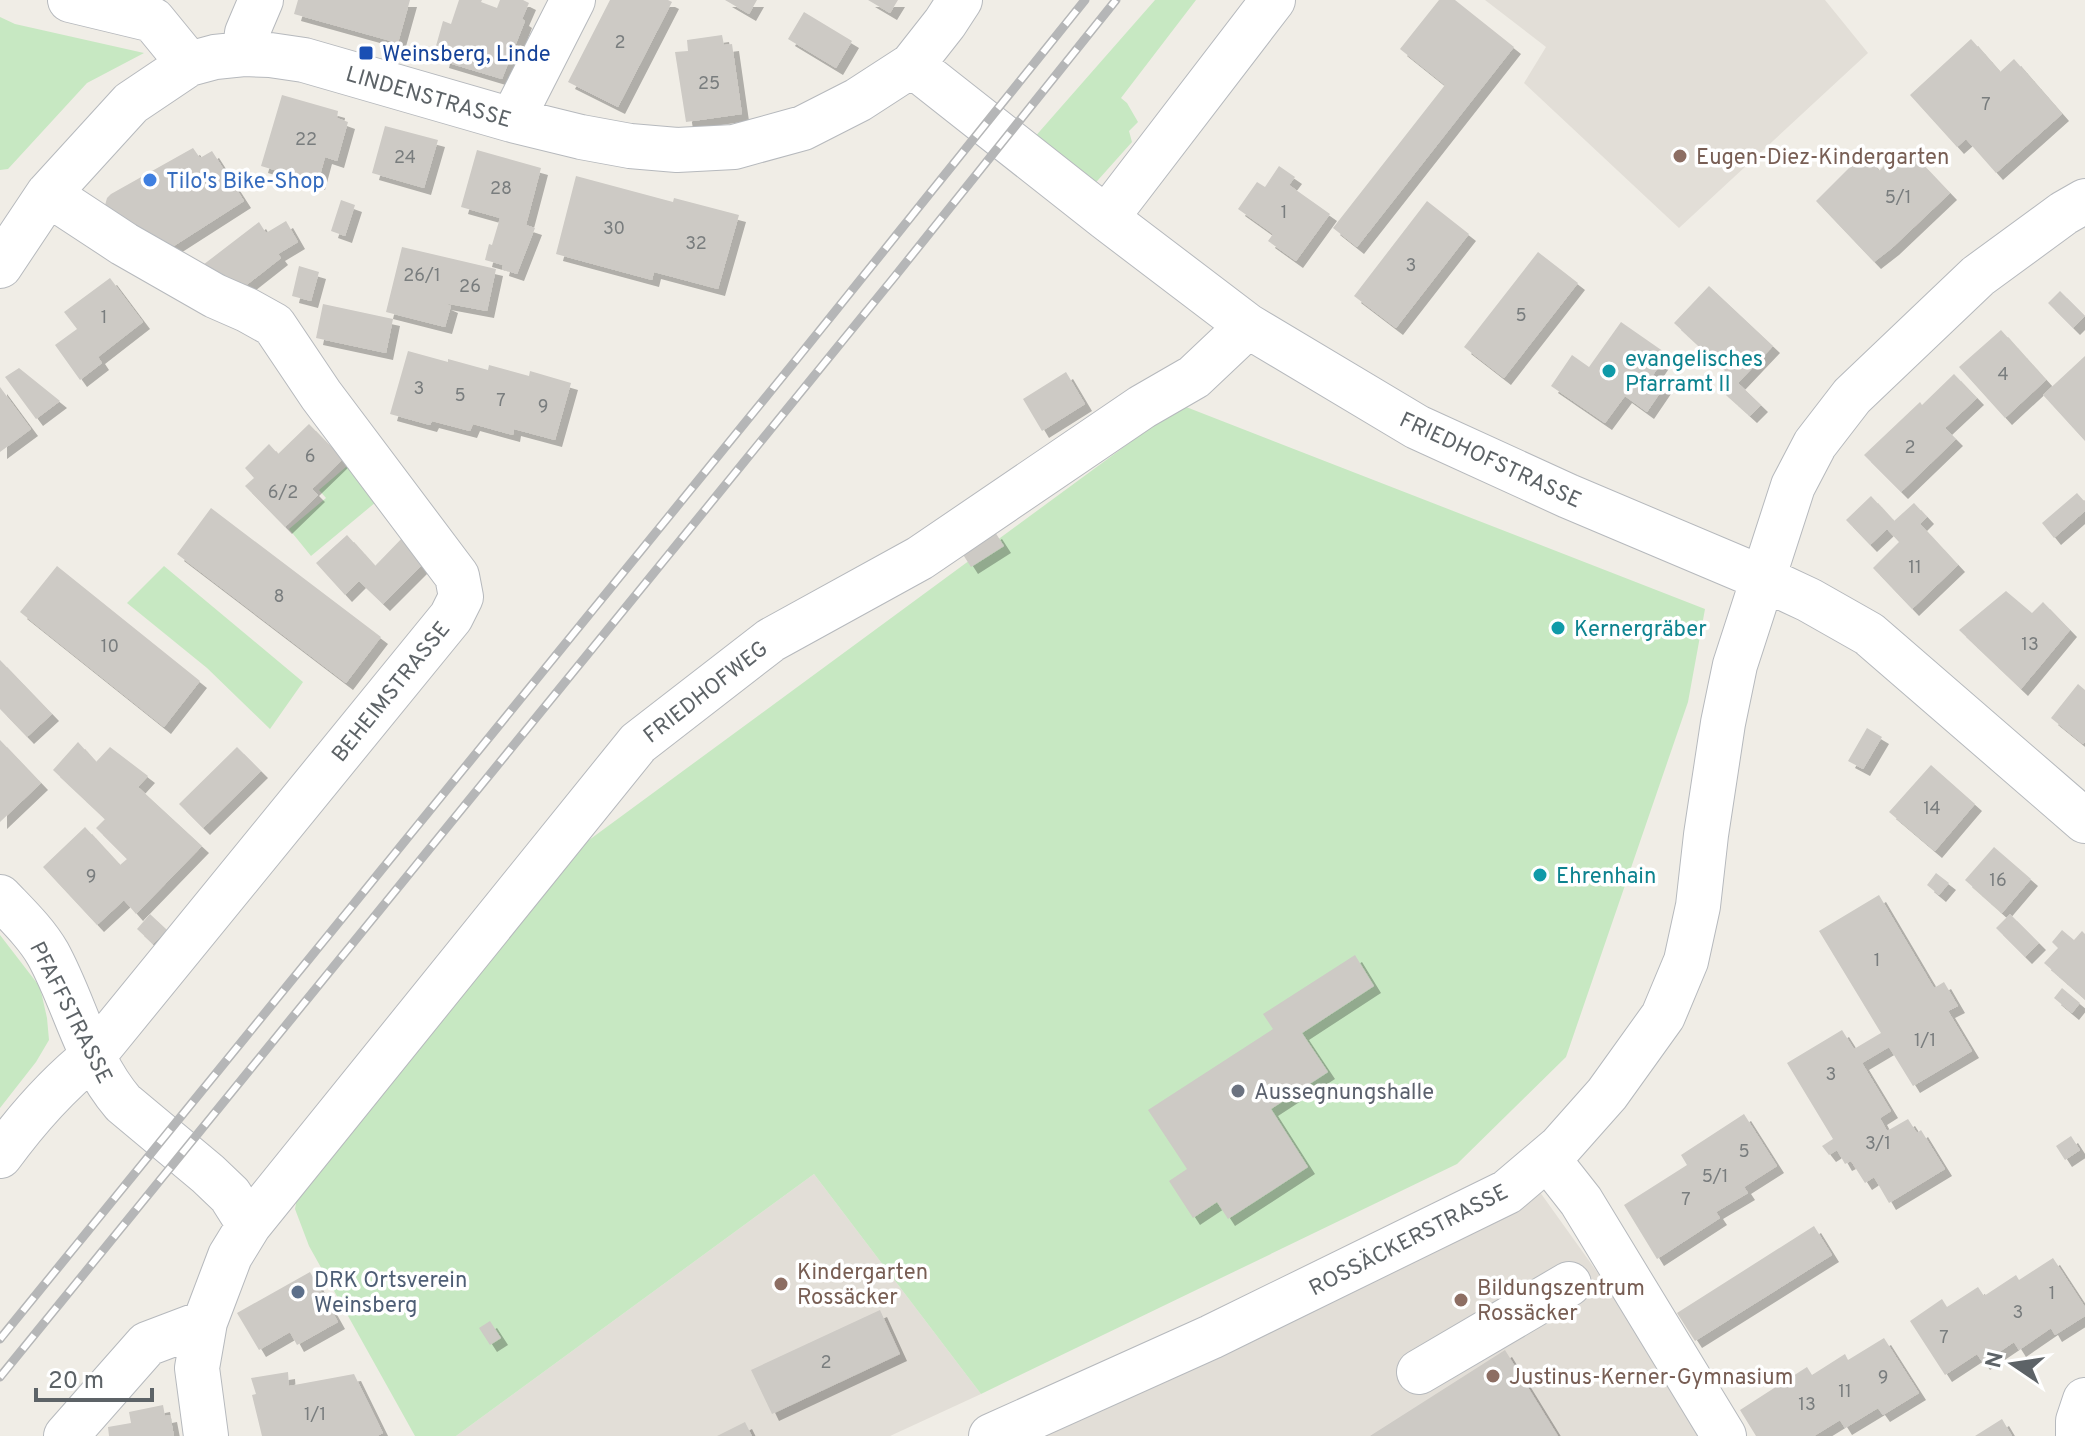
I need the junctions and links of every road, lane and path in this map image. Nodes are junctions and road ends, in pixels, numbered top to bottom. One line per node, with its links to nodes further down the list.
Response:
1 (70, 0): 7 (street)
2 (261, 0): 6 (street)
3 (573, 0): 9 (street)
4 (960, 0): 8 (street, LINDENSTRASSE)
5 (1273, 0): 12 (street)
6 (244, 54): 7 (street, LINDENSTRASSE); 9 (street, LINDENSTRASSE)
7 (189, 64): 10 (street, LINDENSTRASSE)
8 (912, 65): 9 (street, LINDENSTRASSE); 12 (street, FRIEDHOFSTRASSE)
9 (512, 120)
10 (48, 194): 13 (street, LINDENSTRASSE); 18 (street, BEHEIMSTRASSE)
11 (2085, 201): 15 (street, ROSSÄCKERSTRASSE)
12 (1106, 218): 14 (street, FRIEDHOFSTRASSE)
13 (7, 238)
14 (1248, 326): 15 (street, FRIEDHOFSTRASSE); 21 (street, FRIEDHOFWEG)
15 (1762, 578): 16 (street, FRIEDHOFSTRASSE); 20 (street, ROSSÄCKERSTRASSE)
16 (2085, 821)
17 (0, 897): 18 (street, PFAFFSTRASSE)
18 (93, 1056): 19 (street, BEHEIMSTRASSE); 21 (street, PFAFFSTRASSE)
19 (0, 1156)
20 (1548, 1159): 28 (street, ROSSÄCKERSTRASSE); 29 (street)
21 (249, 1225): 23 (street, FRIEDHOFWEG)
22 (1569, 1284): 24 (street)
23 (205, 1322): 26 (street); 27 (street, FRIEDHOFWEG)
24 (1419, 1372)
25 (2085, 1400): 30 (street)
26 (66, 1436)
27 (206, 1436)
28 (991, 1436)
29 (1724, 1436)
30 (2078, 1436)

